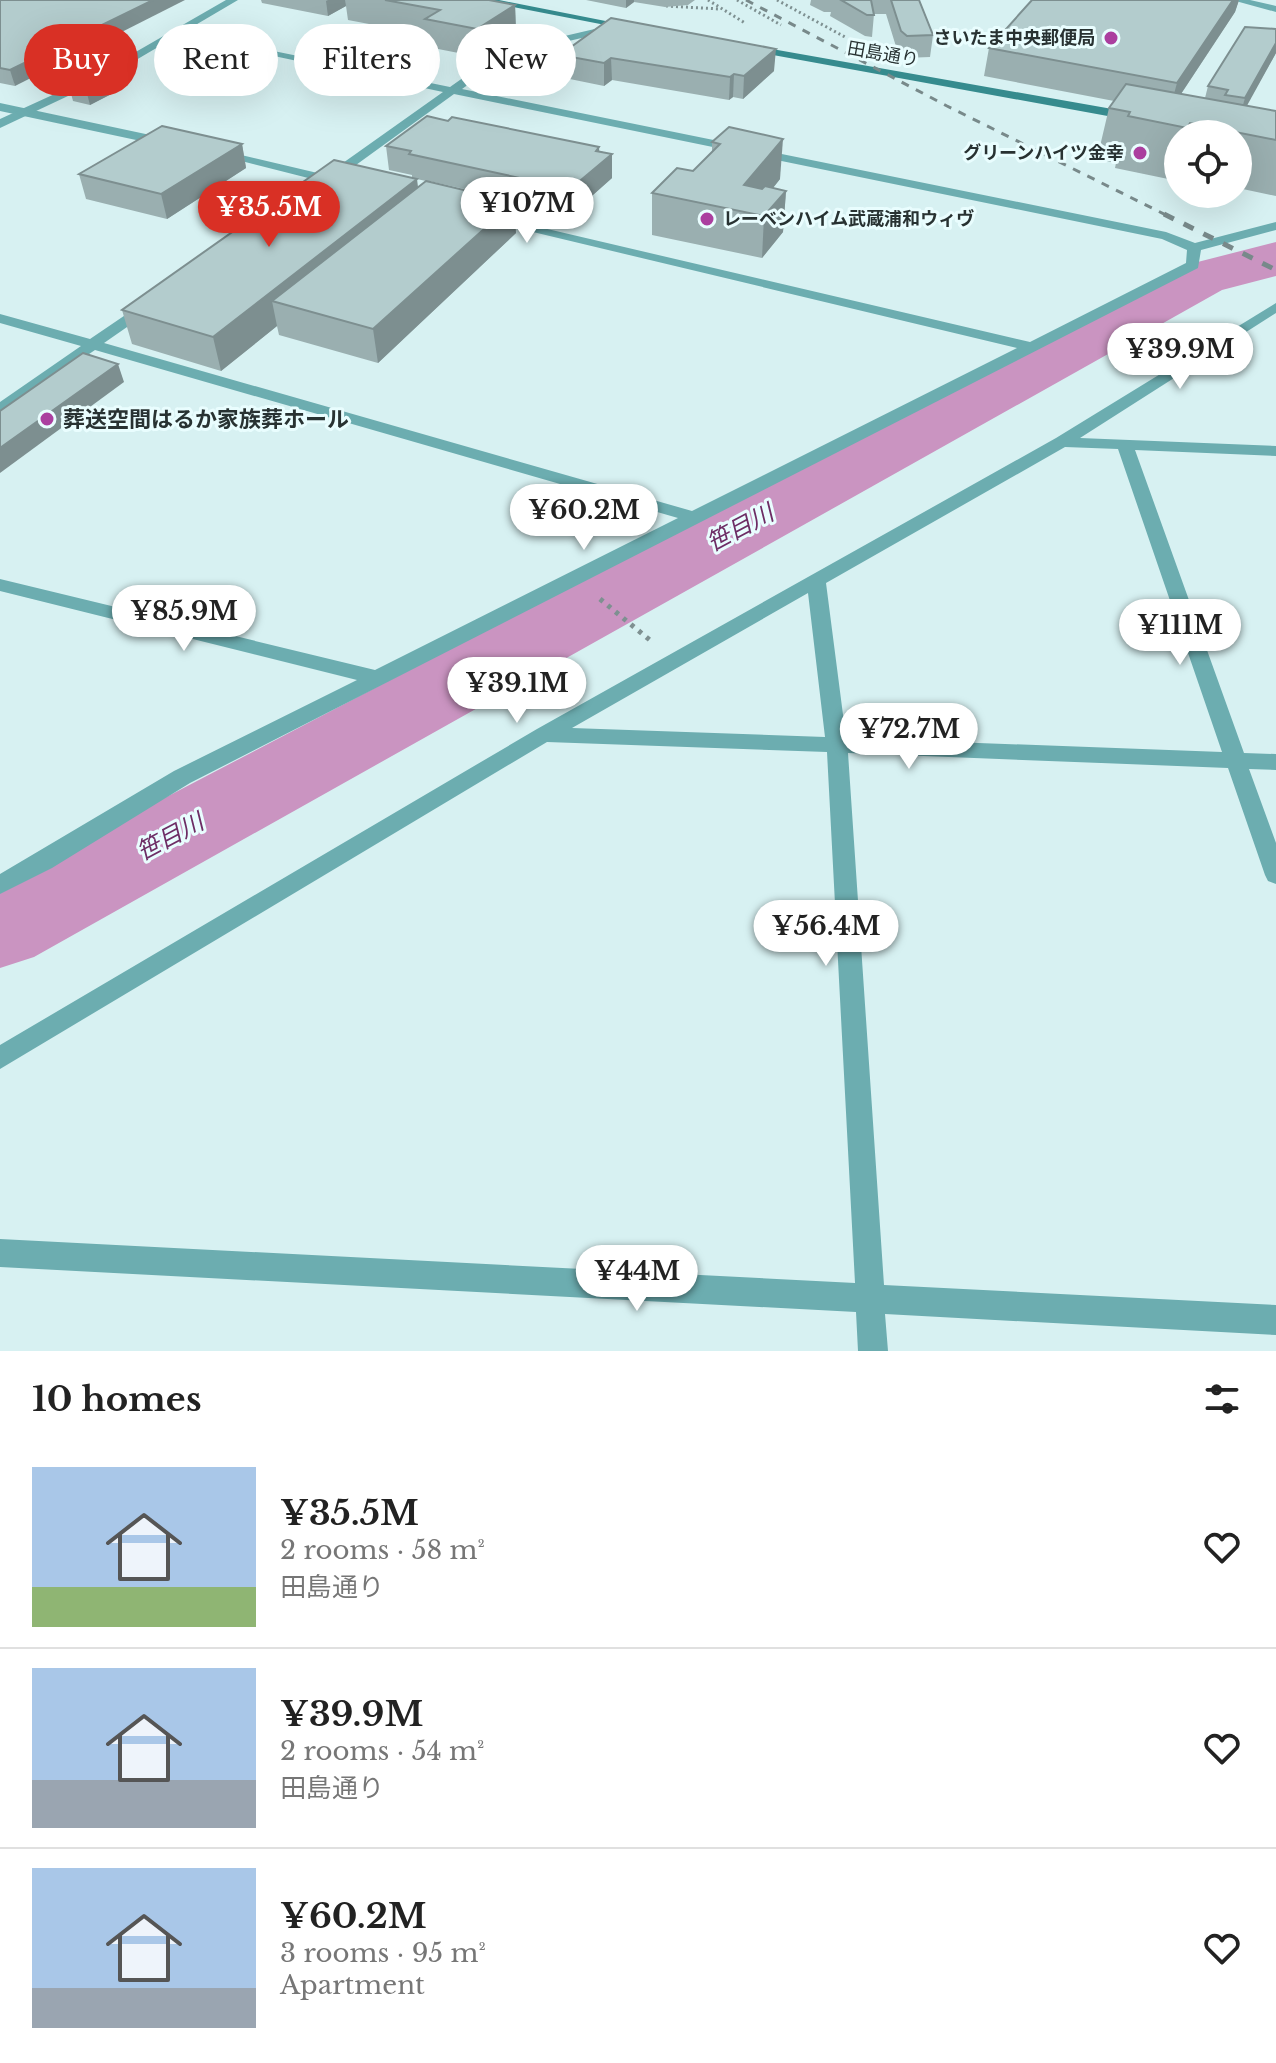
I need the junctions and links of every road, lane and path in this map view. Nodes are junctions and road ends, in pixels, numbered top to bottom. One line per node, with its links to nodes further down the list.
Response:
1 (233, 0): 10 (street)
2 (482, 0): 11 (main road)
3 (708, 0): 8 (path)
4 (737, 0): 13 (path)
5 (777, 0): 14 (path)
6 (1237, 0): 9 (street)
7 (666, 6): 8 (path)
8 (722, 9): 12 (path)
9 (1276, 9)
10 (192, 24)
11 (630, 27): 18 (street)
12 (753, 28)
13 (786, 28)
14 (854, 41)
15 (154, 46): 20 (street)
16 (739, 46): 21 (main road, 田島通り)
17 (278, 55): 18 (street)
18 (452, 91): 25 (street); 30 (street)
19 (0, 107): 20 (street)
20 (27, 112): 22 (street); 23 (street)
21 (1152, 120)
22 (0, 124)
23 (178, 145)
24 (208, 152): 25 (street)
25 (329, 179): 26 (street); 27 (street)
26 (359, 186)
27 (316, 187)
28 (466, 212): 35 (street)
29 (1276, 226): 30 (street)
30 (1194, 248): 35 (street)
31 (155, 302): 34 (street)
32 (1276, 307): 37 (street)
33 (0, 318): 34 (street)
34 (93, 345): 36 (street); 40 (street)
35 (1033, 347): 40 (street)
36 (0, 409)
37 (1062, 442): 38 (street); 41 (street)
38 (1125, 445): 39 (street); 48 (street)
39 (1276, 451)
40 (697, 518): 45 (street)
41 (816, 581): 46 (street); 47 (street)
42 (0, 585): 45 (street)
43 (597, 597): 44 (path)
44 (659, 648)
45 (378, 678): 51 (street)
46 (544, 734): 47 (street); 52 (street)
47 (837, 746): 48 (street); 54 (street)
48 (1236, 761): 49 (street); 50 (street)
49 (1276, 762)
50 (1276, 875)
51 (0, 885)
52 (0, 1058)
53 (0, 1253): 54 (street)
54 (869, 1298): 55 (street); 56 (street)
55 (1276, 1320)
56 (873, 1351)

